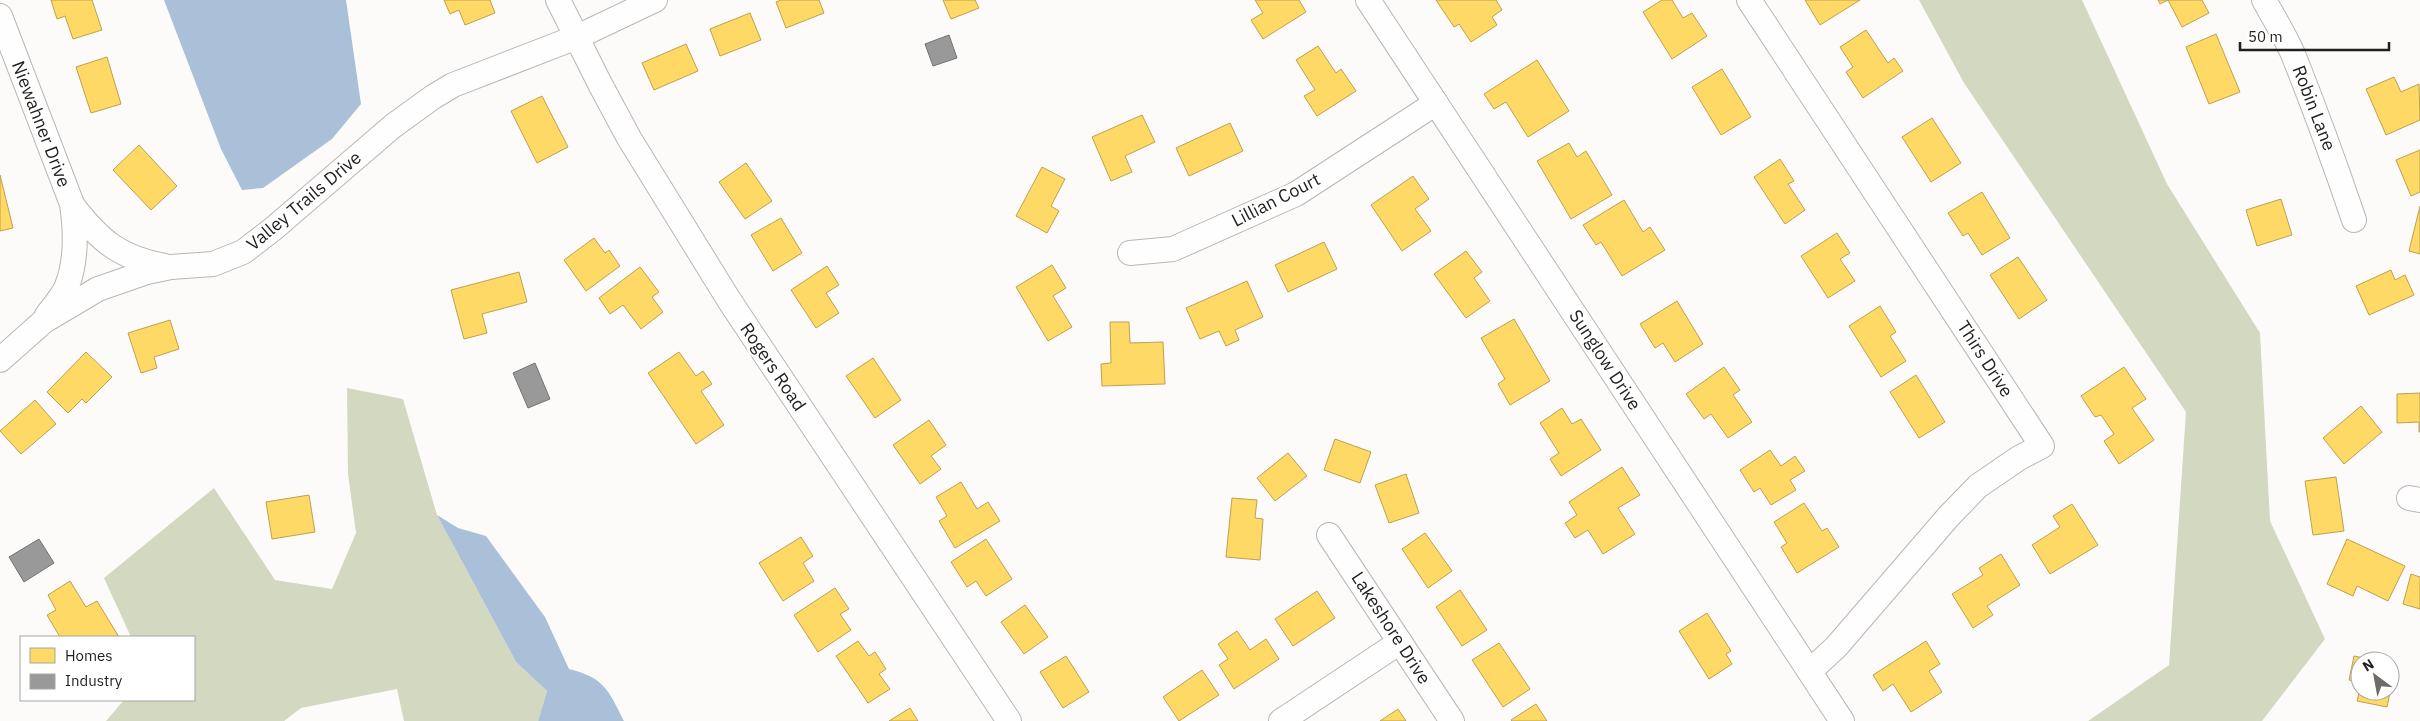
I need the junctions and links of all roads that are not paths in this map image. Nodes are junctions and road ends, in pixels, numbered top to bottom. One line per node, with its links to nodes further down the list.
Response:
1 (558, 0): 7 (street, Rogers Road)
2 (655, 0): 7 (street, Valley Trails Drive)
3 (1368, 0): 8 (street, Sunglow Drive)
4 (1748, 0): 17 (street, Thirs Drive)
5 (2264, 0): 10 (street, Robin Lane)
6 (0, 16): 9 (street, Niewahner Drive)
7 (577, 37): 12 (street, Valley Trails Drive); 18 (street, Rogers Road)
8 (1436, 103): 11 (street, Lillian Court); 17 (street, Sunglow Drive)
9 (72, 204): 12 (street, Niewahner Drive); 13 (street, Niewahner Drive)
10 (2354, 220)
11 (1130, 254)
12 (171, 266): 13 (street, Valley Trails Drive)
13 (44, 321): 14 (street, Valley Trails Drive)
14 (0, 360)
15 (1329, 535): 16 (street, Lakeshore Drive)
16 (1400, 642): 19 (street); 20 (street, Lakeshore Drive)
17 (1810, 671): 21 (street, Sunglow Drive)
18 (1009, 721)
19 (1282, 721)
20 (1452, 721)
21 (1842, 721)

